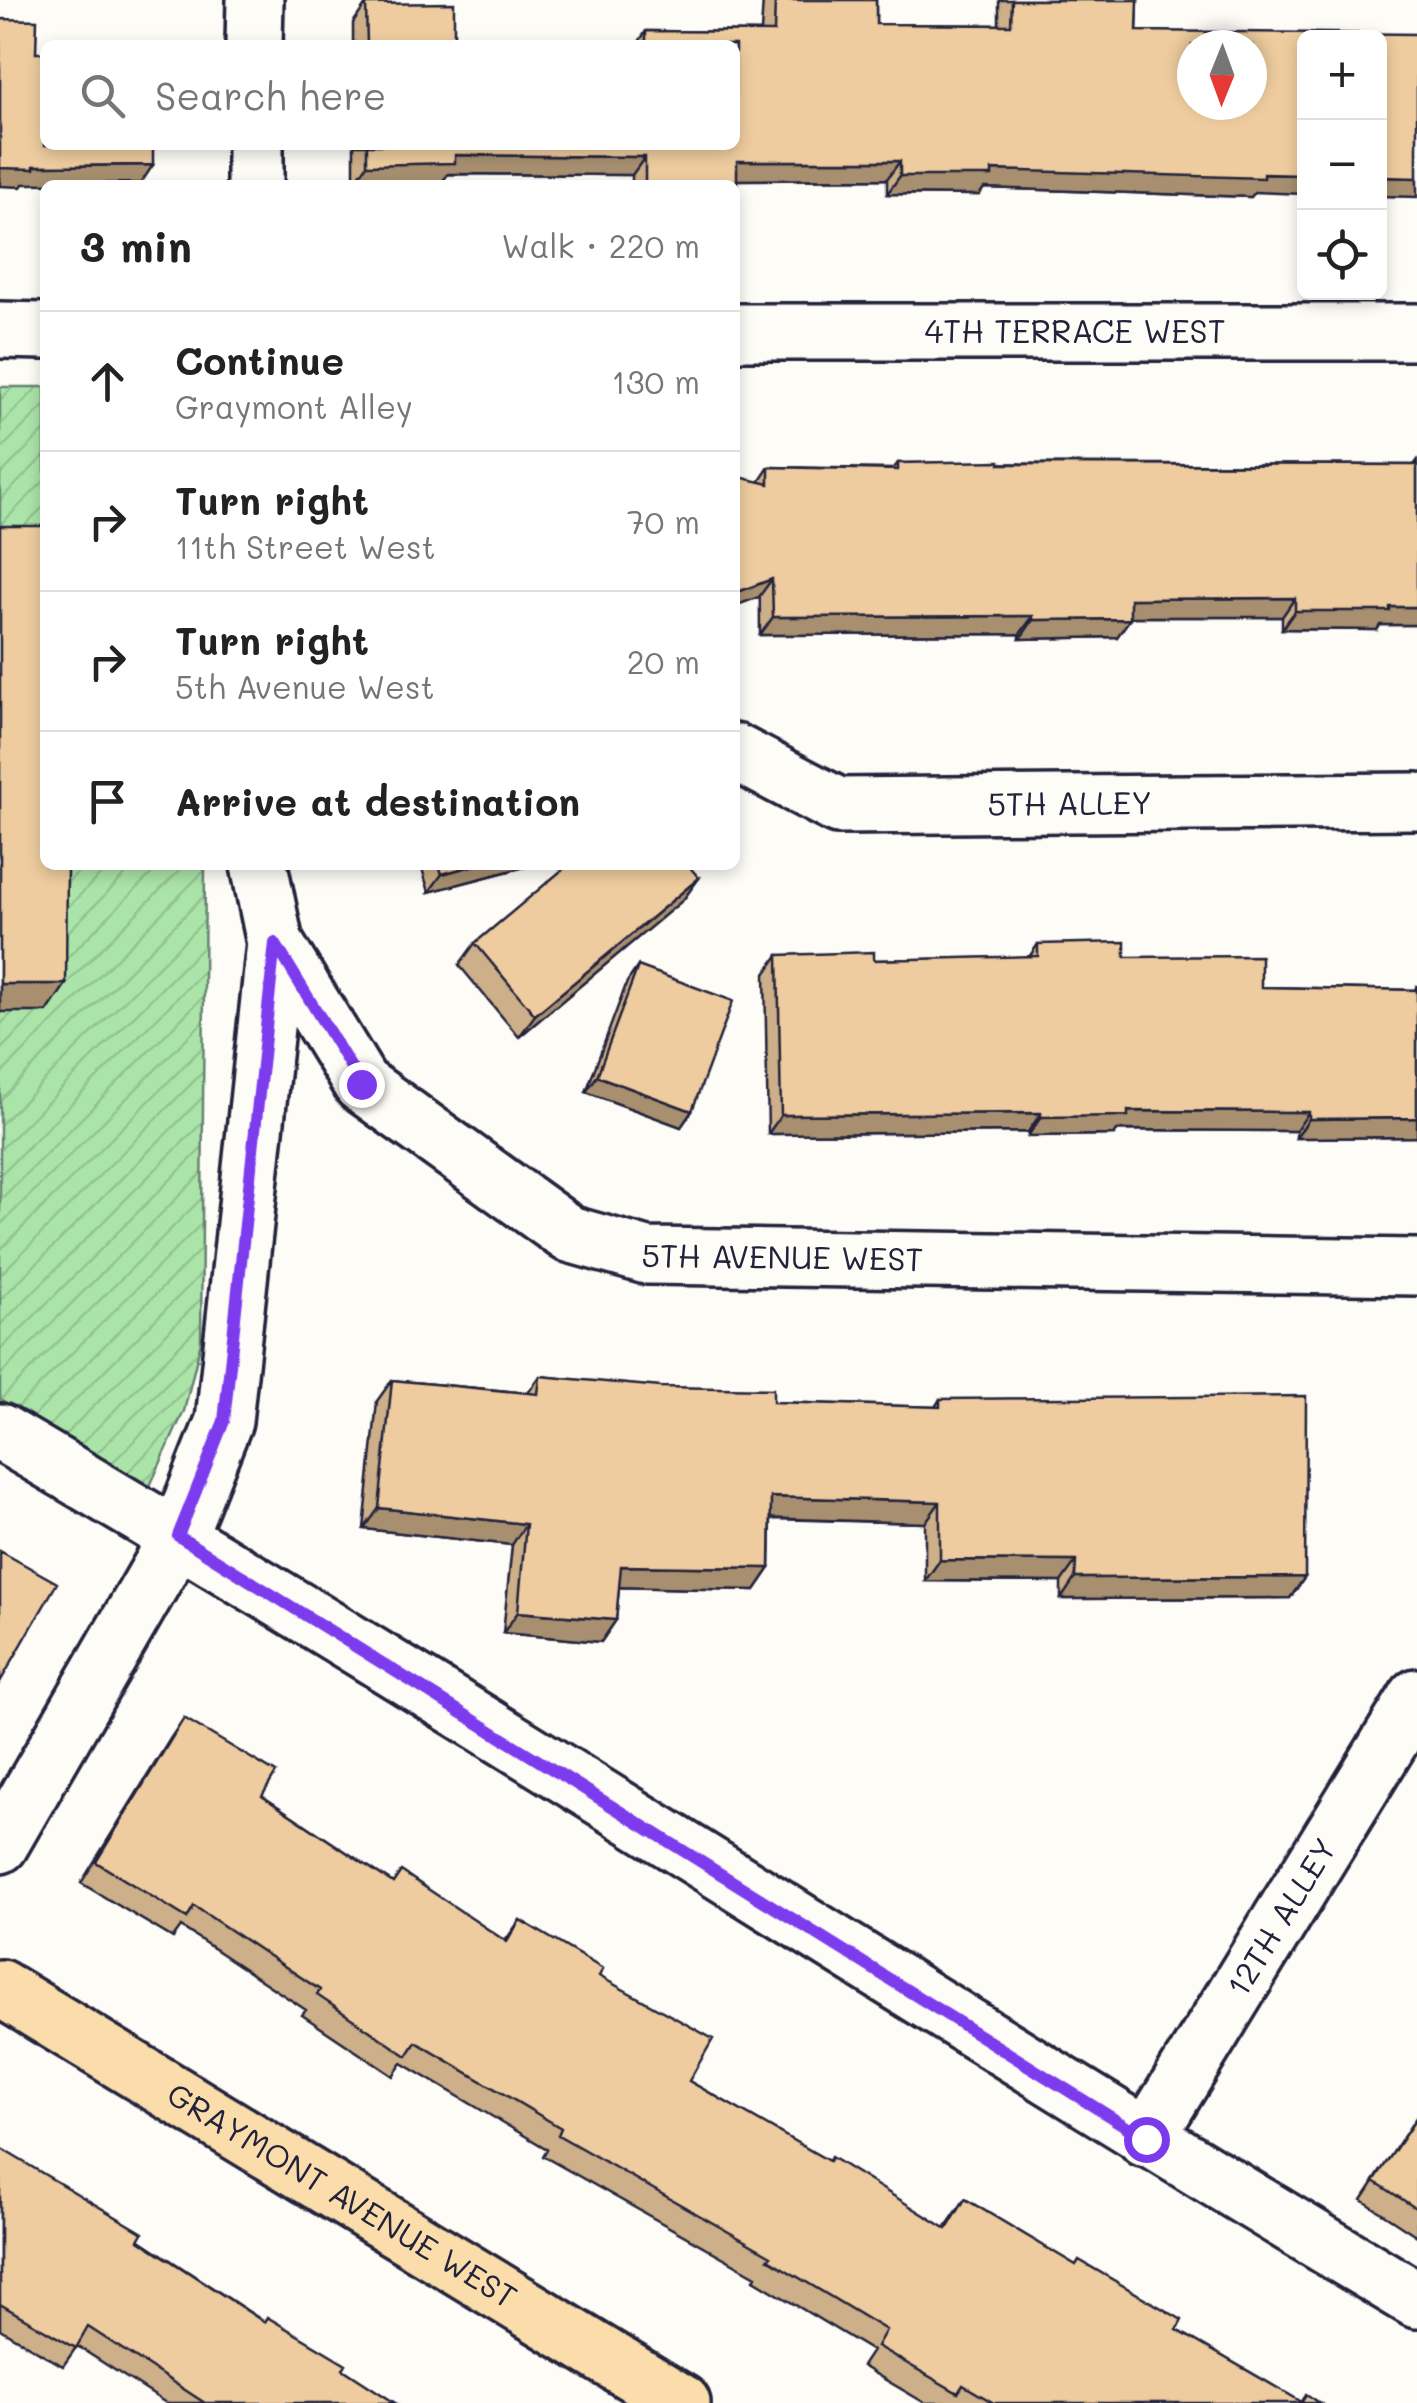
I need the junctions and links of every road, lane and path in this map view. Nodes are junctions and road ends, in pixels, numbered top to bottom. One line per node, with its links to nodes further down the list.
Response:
1 (255, 0): 2 (street)
2 (254, 40)
3 (255, 150): 4 (street)
4 (255, 180)
5 (0, 330): 6 (street)
6 (40, 331)
7 (740, 332): 8 (street, 4TH TERRACE WEST)
8 (1417, 332)
9 (740, 755): 10 (street, 5TH ALLEY)
10 (1417, 801)
11 (260, 870): 12 (street)
12 (275, 943): 13 (street, 5TH AVENUE WEST); 15 (street)
13 (1417, 1267)
14 (0, 1432): 15 (street)
15 (178, 1536): 17 (street); 19 (street)
16 (1417, 1697): 19 (street, 12TH ALLEY)
17 (0, 1846)
18 (0, 1988): 21 (main road, GRAYMONT AVENUE WEST)
19 (1146, 2139): 20 (street)
20 (1417, 2300)
21 (682, 2403)

